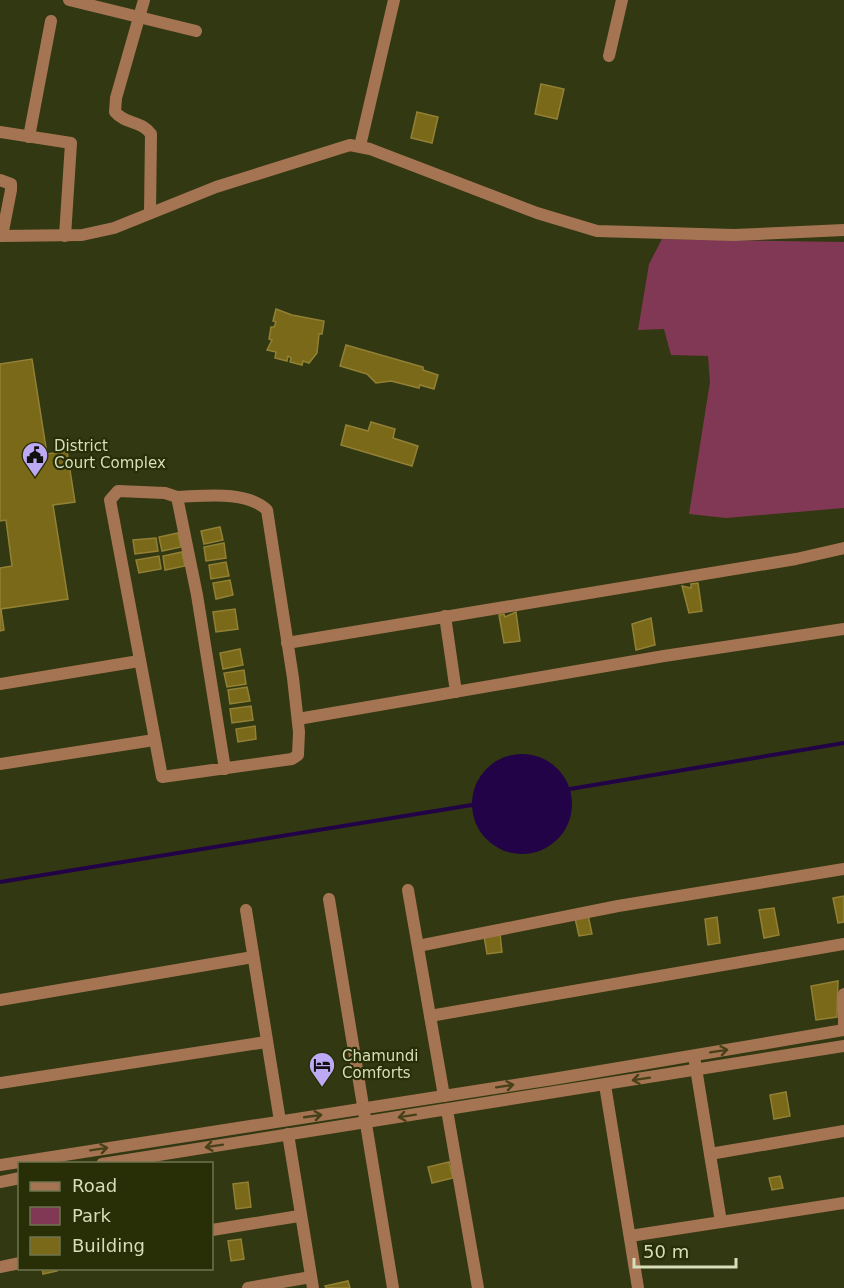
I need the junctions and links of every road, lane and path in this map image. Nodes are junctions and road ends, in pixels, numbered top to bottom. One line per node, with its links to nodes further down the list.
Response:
1 (69, 0): 5 (street)
2 (144, 0): 5 (street)
3 (394, 0): 11 (street)
4 (622, 0): 8 (street)
5 (140, 17): 7 (street); 13 (street)
6 (51, 21): 10 (street)
7 (196, 31)
8 (609, 56)
9 (0, 132): 10 (street)
10 (30, 137): 16 (street)
11 (360, 146): 13 (street); 14 (street)
12 (0, 180): 15 (street)
13 (150, 213): 16 (street)
14 (844, 230)
15 (1, 236): 16 (street)
16 (65, 236)
17 (177, 497): 21 (street); 22 (street); 28 (street)
18 (844, 548): 19 (street)
19 (445, 616): 21 (street); 24 (street)
20 (844, 629): 24 (street)
21 (287, 643): 25 (street)
22 (139, 661): 23 (street); 26 (street)
23 (0, 684)
24 (456, 692): 25 (street)
25 (298, 719): 28 (street)
26 (154, 740): 27 (street); 28 (street)
27 (0, 764)
28 (225, 768)
29 (844, 869): 34 (street)
30 (408, 890): 34 (street)
31 (329, 899): 47 (street)
32 (246, 910): 35 (street)
33 (844, 944): 38 (street)
34 (418, 946): 38 (street)
35 (253, 957): 37 (street); 40 (street)
36 (844, 994): 39 (street)
37 (0, 1000)
38 (430, 1016): 46 (street)
39 (844, 1030): 42 (street, one-way to 39)
40 (266, 1042): 44 (street); 49 (street)
41 (844, 1046): 43 (street)
42 (694, 1056): 43 (street); 46 (street, one-way to 42)
43 (696, 1070): 45 (street, one-way to 45); 53 (street)
44 (0, 1083)
45 (604, 1085): 48 (street); 64 (street)
46 (444, 1096): 47 (street)
47 (362, 1109): 49 (street, one-way to 47); 50 (street)
48 (447, 1110): 50 (street, one-way to 50); 70 (street)
49 (280, 1121): 55 (street, one-way to 49)
50 (364, 1122): 52 (street); 69 (street)
51 (844, 1131): 53 (street)
52 (288, 1134): 56 (street, one-way to 56); 61 (street)
53 (710, 1154): 62 (street)
54 (18, 1162): 57 (street, one-way to 54)
55 (19, 1162)
56 (114, 1162)
57 (0, 1165)
58 (18, 1178): 59 (street)
59 (0, 1182)
60 (844, 1203): 62 (street)
61 (299, 1216): 63 (street); 67 (street)
62 (721, 1222): 64 (street)
63 (213, 1230)
64 (630, 1236): 71 (street)
65 (18, 1264): 66 (street)
66 (0, 1268)
67 (312, 1282): 68 (street)
68 (248, 1288)
69 (393, 1288)
70 (478, 1288)
71 (638, 1288)

